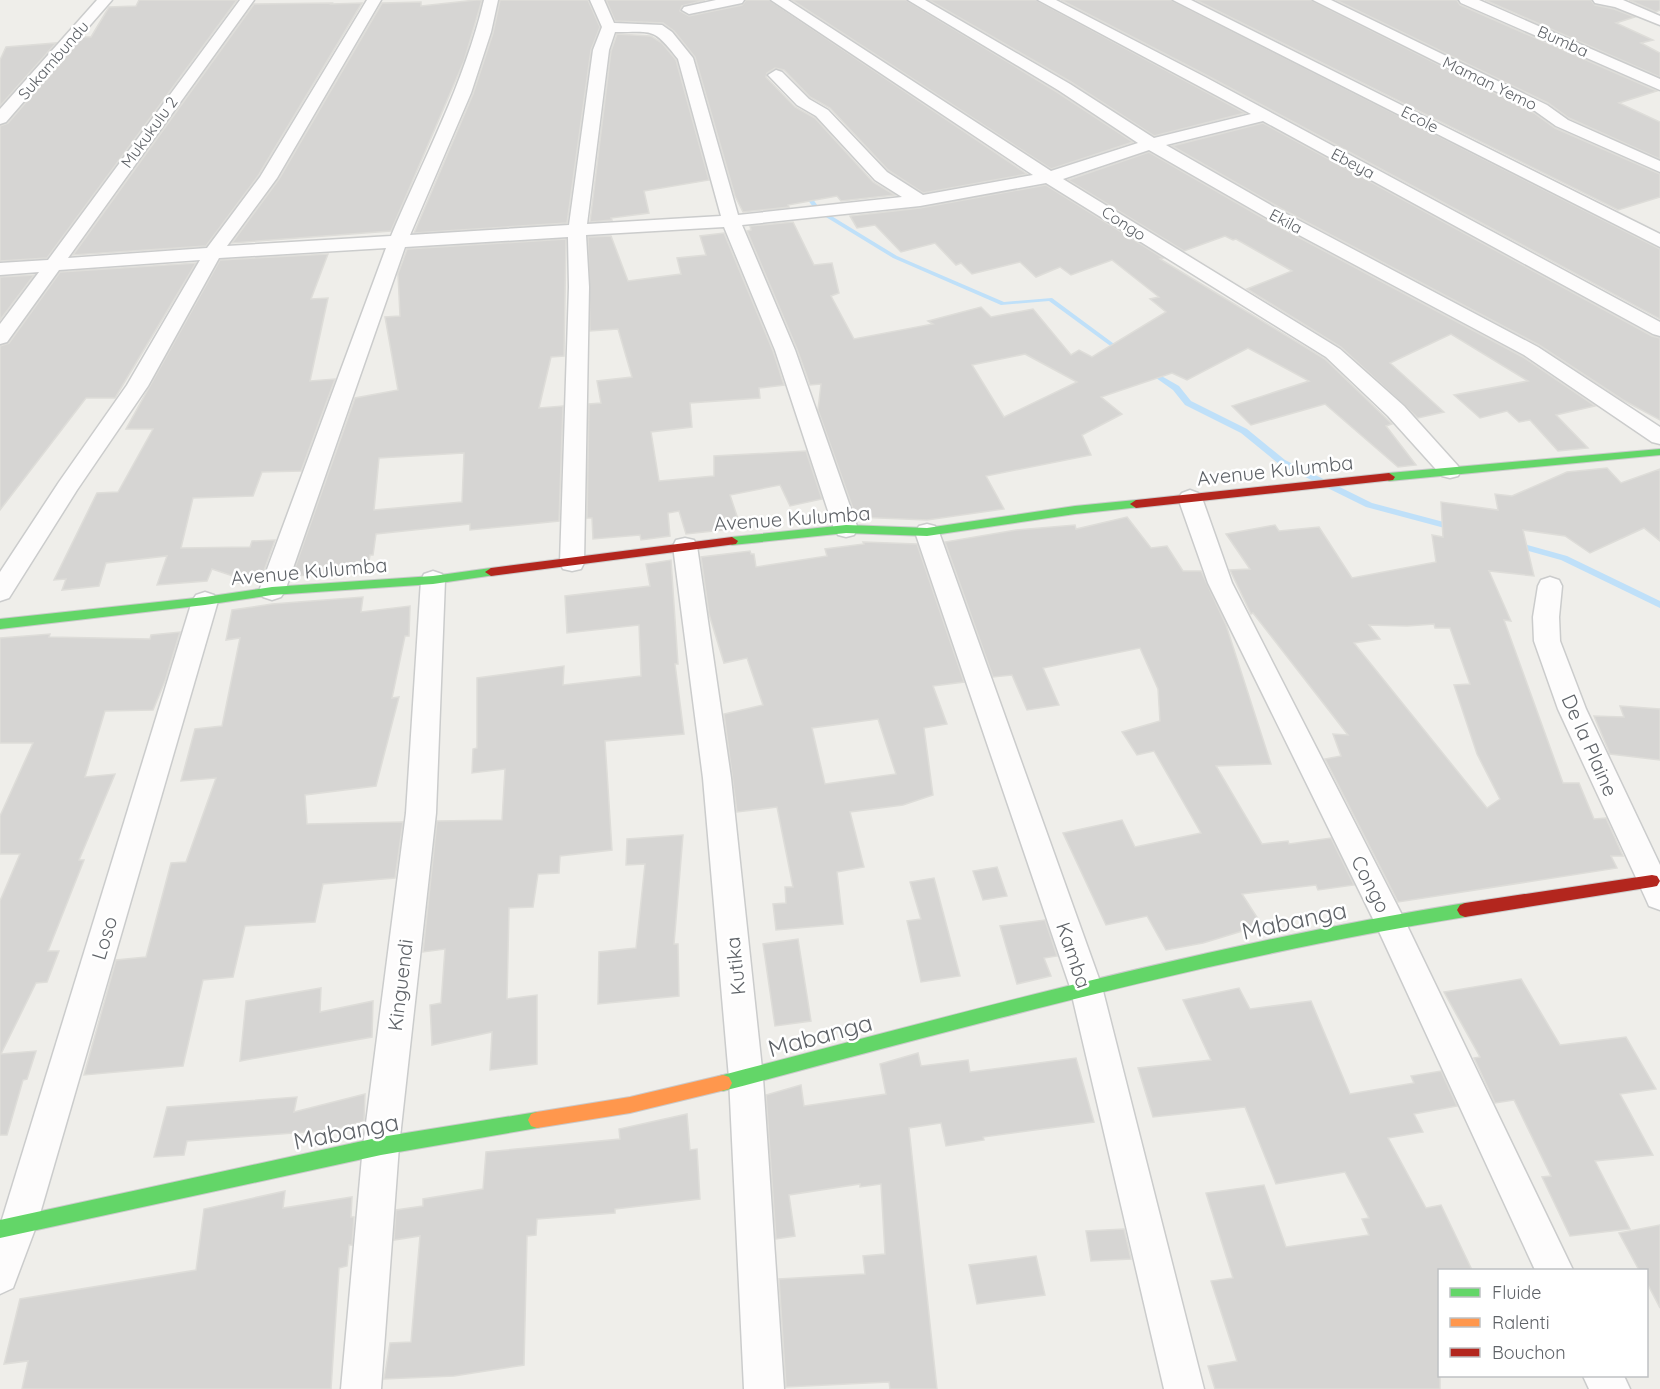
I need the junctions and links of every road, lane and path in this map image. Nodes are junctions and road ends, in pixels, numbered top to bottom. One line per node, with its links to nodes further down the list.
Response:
1 (105, 0): 21 (street, Sukambundu)
2 (246, 0): 31 (street, Mukukulu 2)
3 (374, 0): 30 (street)
4 (491, 0): 29 (street)
5 (597, 0): 17 (street)
6 (737, 0): 15 (street)
7 (778, 0): 24 (street, Congo)
8 (915, 0): 22 (street, Ekila)
9 (1045, 0): 20 (street, Ebeya)
10 (1179, 0): 28 (street, Ecole)
11 (1320, 0): 23 (street, Maman Yemo)
12 (1466, 0): 19 (street, Bumba)
13 (1600, 0): 14 (street)
14 (1615, 2): 16 (street)
15 (689, 10)
16 (1660, 21)
17 (609, 27): 26 (street); 27 (street)
18 (776, 75): 25 (street)
19 (1660, 85)
20 (1264, 116): 22 (street); 33 (street, Ebeya)
21 (0, 119)
22 (1151, 144): 24 (street); 35 (street, Ekila)
23 (1660, 167)
24 (1050, 177): 25 (street); 37 (street, Congo)
25 (920, 201): 26 (street)
26 (731, 221): 27 (street); 39 (street)
27 (577, 231): 29 (street); 42 (street)
28 (1660, 241)
29 (397, 242): 30 (street); 45 (street)
30 (213, 253): 31 (street); 46 (street)
31 (53, 265): 32 (street); 34 (street, Mukukulu 2)
32 (0, 269)
33 (1660, 330)
34 (0, 338)
35 (1660, 437)
36 (1660, 452): 37 (street, Avenue Kulumba)
37 (1450, 471): 38 (street, Avenue Kulumba)
38 (1190, 498): 40 (street, Avenue Kulumba); 50 (street, Congo)
39 (846, 529): 40 (street, Avenue Kulumba); 41 (street, Avenue Kulumba)
40 (927, 532): 51 (street, Kamba)
41 (686, 546): 42 (street, Avenue Kulumba); 52 (street, Kutika)
42 (572, 563): 43 (street, Avenue Kulumba)
43 (433, 580): 45 (street, Avenue Kulumba); 53 (street, Kinguendi)
44 (1550, 586): 49 (street, De la Plaine)
45 (272, 591): 47 (street, Avenue Kulumba)
46 (0, 592)
47 (205, 602): 48 (street, Avenue Kulumba); 54 (street, Loso)
48 (0, 624)
49 (1656, 889): 50 (street, Mabanga)
50 (1390, 922): 51 (street, Mabanga); 55 (street, Congo)
51 (1086, 987): 52 (street, Mabanga); 59 (street, Kamba)
52 (746, 1078): 53 (street, Mabanga); 58 (street, Kutika)
53 (381, 1146): 54 (street, Mabanga); 57 (street, Kinguendi)
54 (9, 1226): 56 (street, Loso)
55 (1554, 1269)
56 (0, 1275)
57 (361, 1389)
58 (764, 1389)
59 (1184, 1389)

